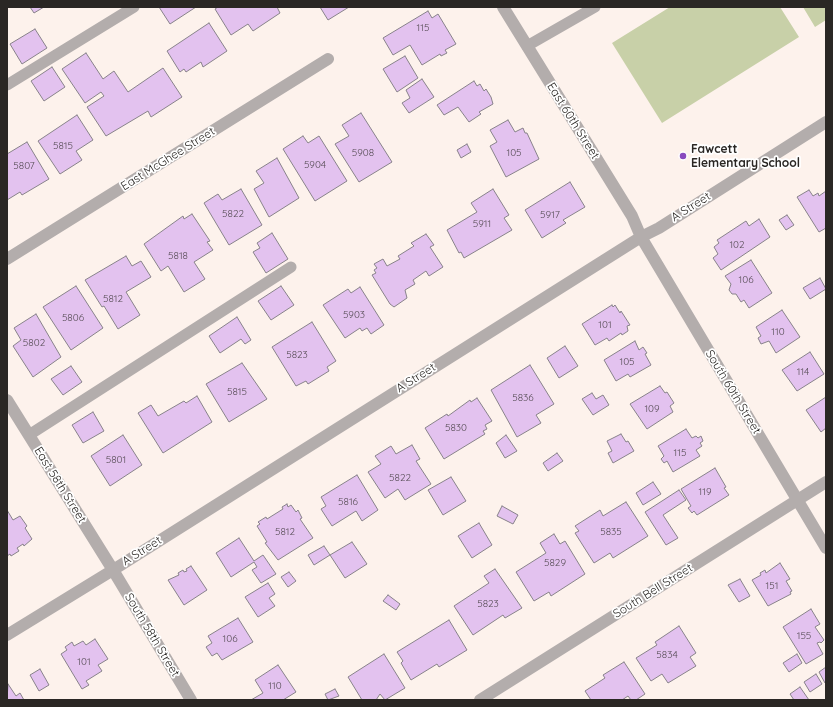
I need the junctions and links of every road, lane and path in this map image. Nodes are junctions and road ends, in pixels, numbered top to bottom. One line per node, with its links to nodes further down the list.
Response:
1 (134, 7): 6 (lane)
2 (503, 7): 4 (street, East 60th Street)
3 (595, 7): 4 (lane)
4 (527, 46): 8 (street, East 60th Street)
5 (328, 59): 9 (street, East McGhee Street)
6 (7, 85)
7 (826, 122): 8 (street, A Street)
8 (641, 237): 14 (street, South 60th Street); 16 (street, A Street)
9 (7, 259)
10 (291, 267): 12 (lane)
11 (7, 400): 12 (street, East 58th Street)
12 (29, 436): 16 (street, East 58th Street)
13 (826, 482): 14 (street, South Bell Street)
14 (797, 501): 15 (street, South 60th Street); 19 (street, South Bell Street)
15 (826, 548)
16 (113, 570): 17 (street, A Street); 18 (street, South 58th Street)
17 (7, 635)
18 (191, 700)
19 (480, 700)

